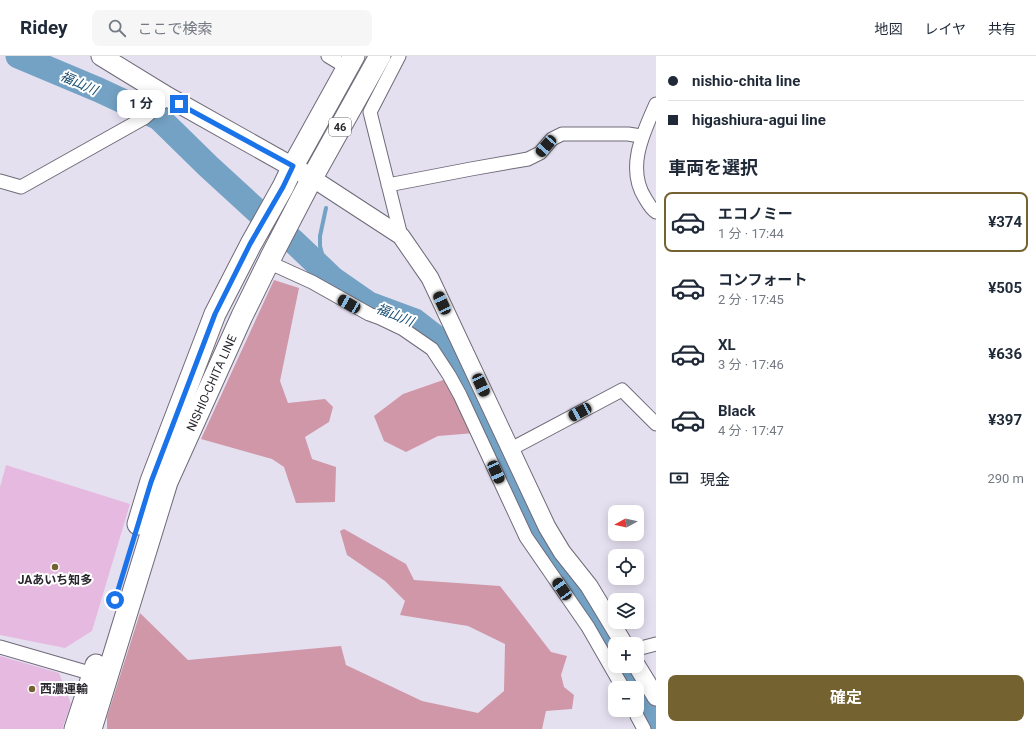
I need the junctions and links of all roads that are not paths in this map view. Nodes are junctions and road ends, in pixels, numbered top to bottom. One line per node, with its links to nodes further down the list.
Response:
1 (101, 56): 6 (main road)
2 (328, 56): 5 (street)
3 (380, 56): 10 (main road, NISHIO-CHITA LINE / 46)
4 (399, 56): 12 (street)
5 (351, 62): 9 (main road, NISHIO-CHITA LINE / 46)
6 (162, 103): 9 (main road); 11 (street)
7 (656, 104): 8 (street)
8 (641, 136): 12 (street); 13 (street)
9 (293, 166): 10 (main road); 23 (main road, NISHIO-CHITA LINE / 46)
10 (312, 178): 14 (street); 15 (main road, NISHIO-CHITA LINE / 46)
11 (0, 181)
12 (388, 185): 14 (street)
13 (656, 212)
14 (401, 236): 17 (street)
15 (270, 258): 23 (main road, NISHIO-CHITA LINE / 46); 24 (street)
16 (656, 424): 17 (street)
17 (511, 449): 18 (street)
18 (620, 637)
19 (656, 644): 20 (street)
20 (644, 647)
21 (0, 648): 23 (street)
22 (641, 673): 25 (street)
23 (100, 676): 27 (main road, NISHIO-CHITA LINE / 46); 28 (main road, NISHIO-CHITA LINE / 46)
24 (619, 681)
25 (656, 696)
26 (638, 717): 29 (street)
27 (74, 729)
28 (91, 729)
29 (644, 729)

